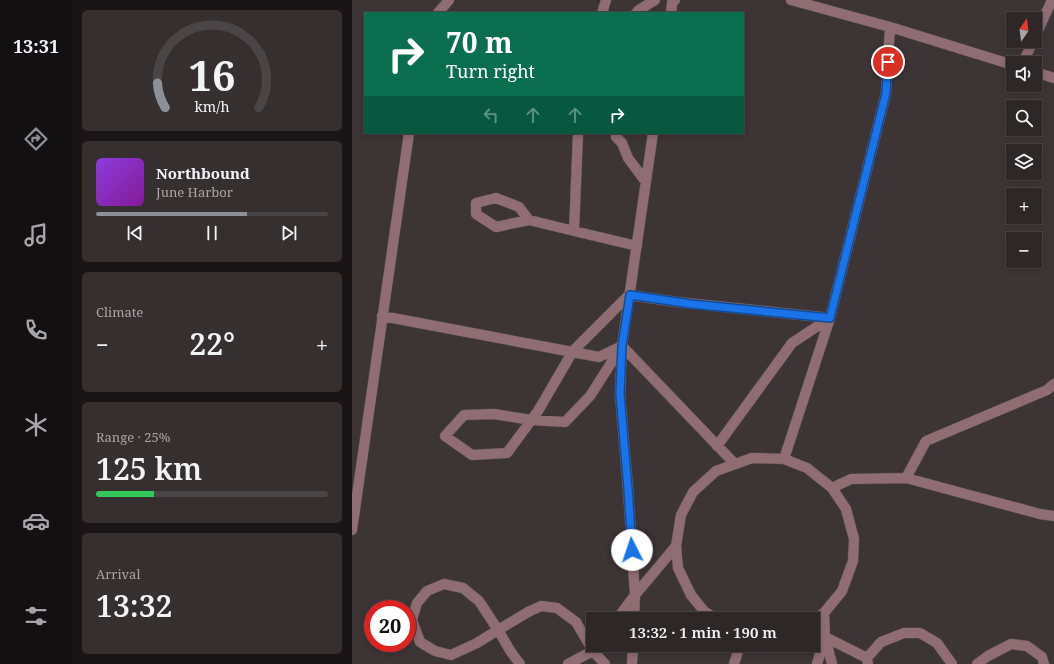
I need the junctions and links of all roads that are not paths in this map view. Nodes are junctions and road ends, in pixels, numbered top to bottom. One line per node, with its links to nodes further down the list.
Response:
1 (449, 0): 7 (lane)
2 (606, 0): 8 (lane)
3 (655, 0): 9 (lane)
4 (675, 0): 10 (lane)
5 (791, 0): 12 (lane)
6 (1052, 0): 11 (lane)
7 (439, 12)
8 (602, 12)
9 (637, 12)
10 (671, 12)
11 (1042, 22)
12 (890, 27): 13 (lane); 26 (lane)
13 (1006, 63)
14 (1042, 74): 15 (lane)
15 (1054, 78)
16 (409, 134): 25 (lane)
17 (578, 134): 22 (lane)
18 (616, 134): 20 (lane)
19 (653, 134): 20 (lane)
20 (646, 182): 23 (lane)
21 (529, 220): 21 (lane); 22 (lane)
22 (574, 231): 23 (lane)
23 (637, 246): 24 (lane)
24 (630, 295): 26 (lane); 27 (lane); 28 (lane)
25 (382, 316): 28 (lane); 37 (lane)
26 (830, 318): 31 (lane); 32 (lane)
27 (622, 346): 28 (lane); 30 (lane); 31 (lane); 39 (lane)
28 (573, 351): 30 (lane)
29 (1054, 384): 34 (lane)
30 (531, 420): 30 (lane)
31 (717, 446): 33 (lane)
32 (784, 459): 33 (lane); 35 (lane)
33 (735, 464): 38 (lane)
34 (906, 478): 35 (lane); 36 (lane)
35 (832, 488): 43 (lane)
36 (1054, 516)
37 (352, 530)
38 (676, 546): 39 (lane); 42 (lane)
39 (635, 595): 40 (lane); 41 (lane)
40 (622, 612)
41 (634, 612)
42 (706, 612)
43 (824, 613): 44 (lane); 47 (lane)
44 (820, 616)
45 (498, 630): 45 (lane); 46 (lane); 54 (lane)
46 (586, 635)
47 (825, 637): 53 (lane); 60 (lane); 61 (lane)
48 (589, 652): 55 (lane)
49 (592, 652): 56 (lane)
50 (598, 652): 57 (lane)
51 (633, 652): 58 (lane)
52 (738, 652): 59 (lane)
53 (867, 661): 62 (lane)
54 (520, 664)
55 (568, 664)
56 (582, 664)
57 (605, 664)
58 (632, 664)
59 (734, 664)
60 (818, 664)
61 (832, 664)
62 (952, 664)
63 (977, 664): 64 (lane)
64 (1044, 664)

